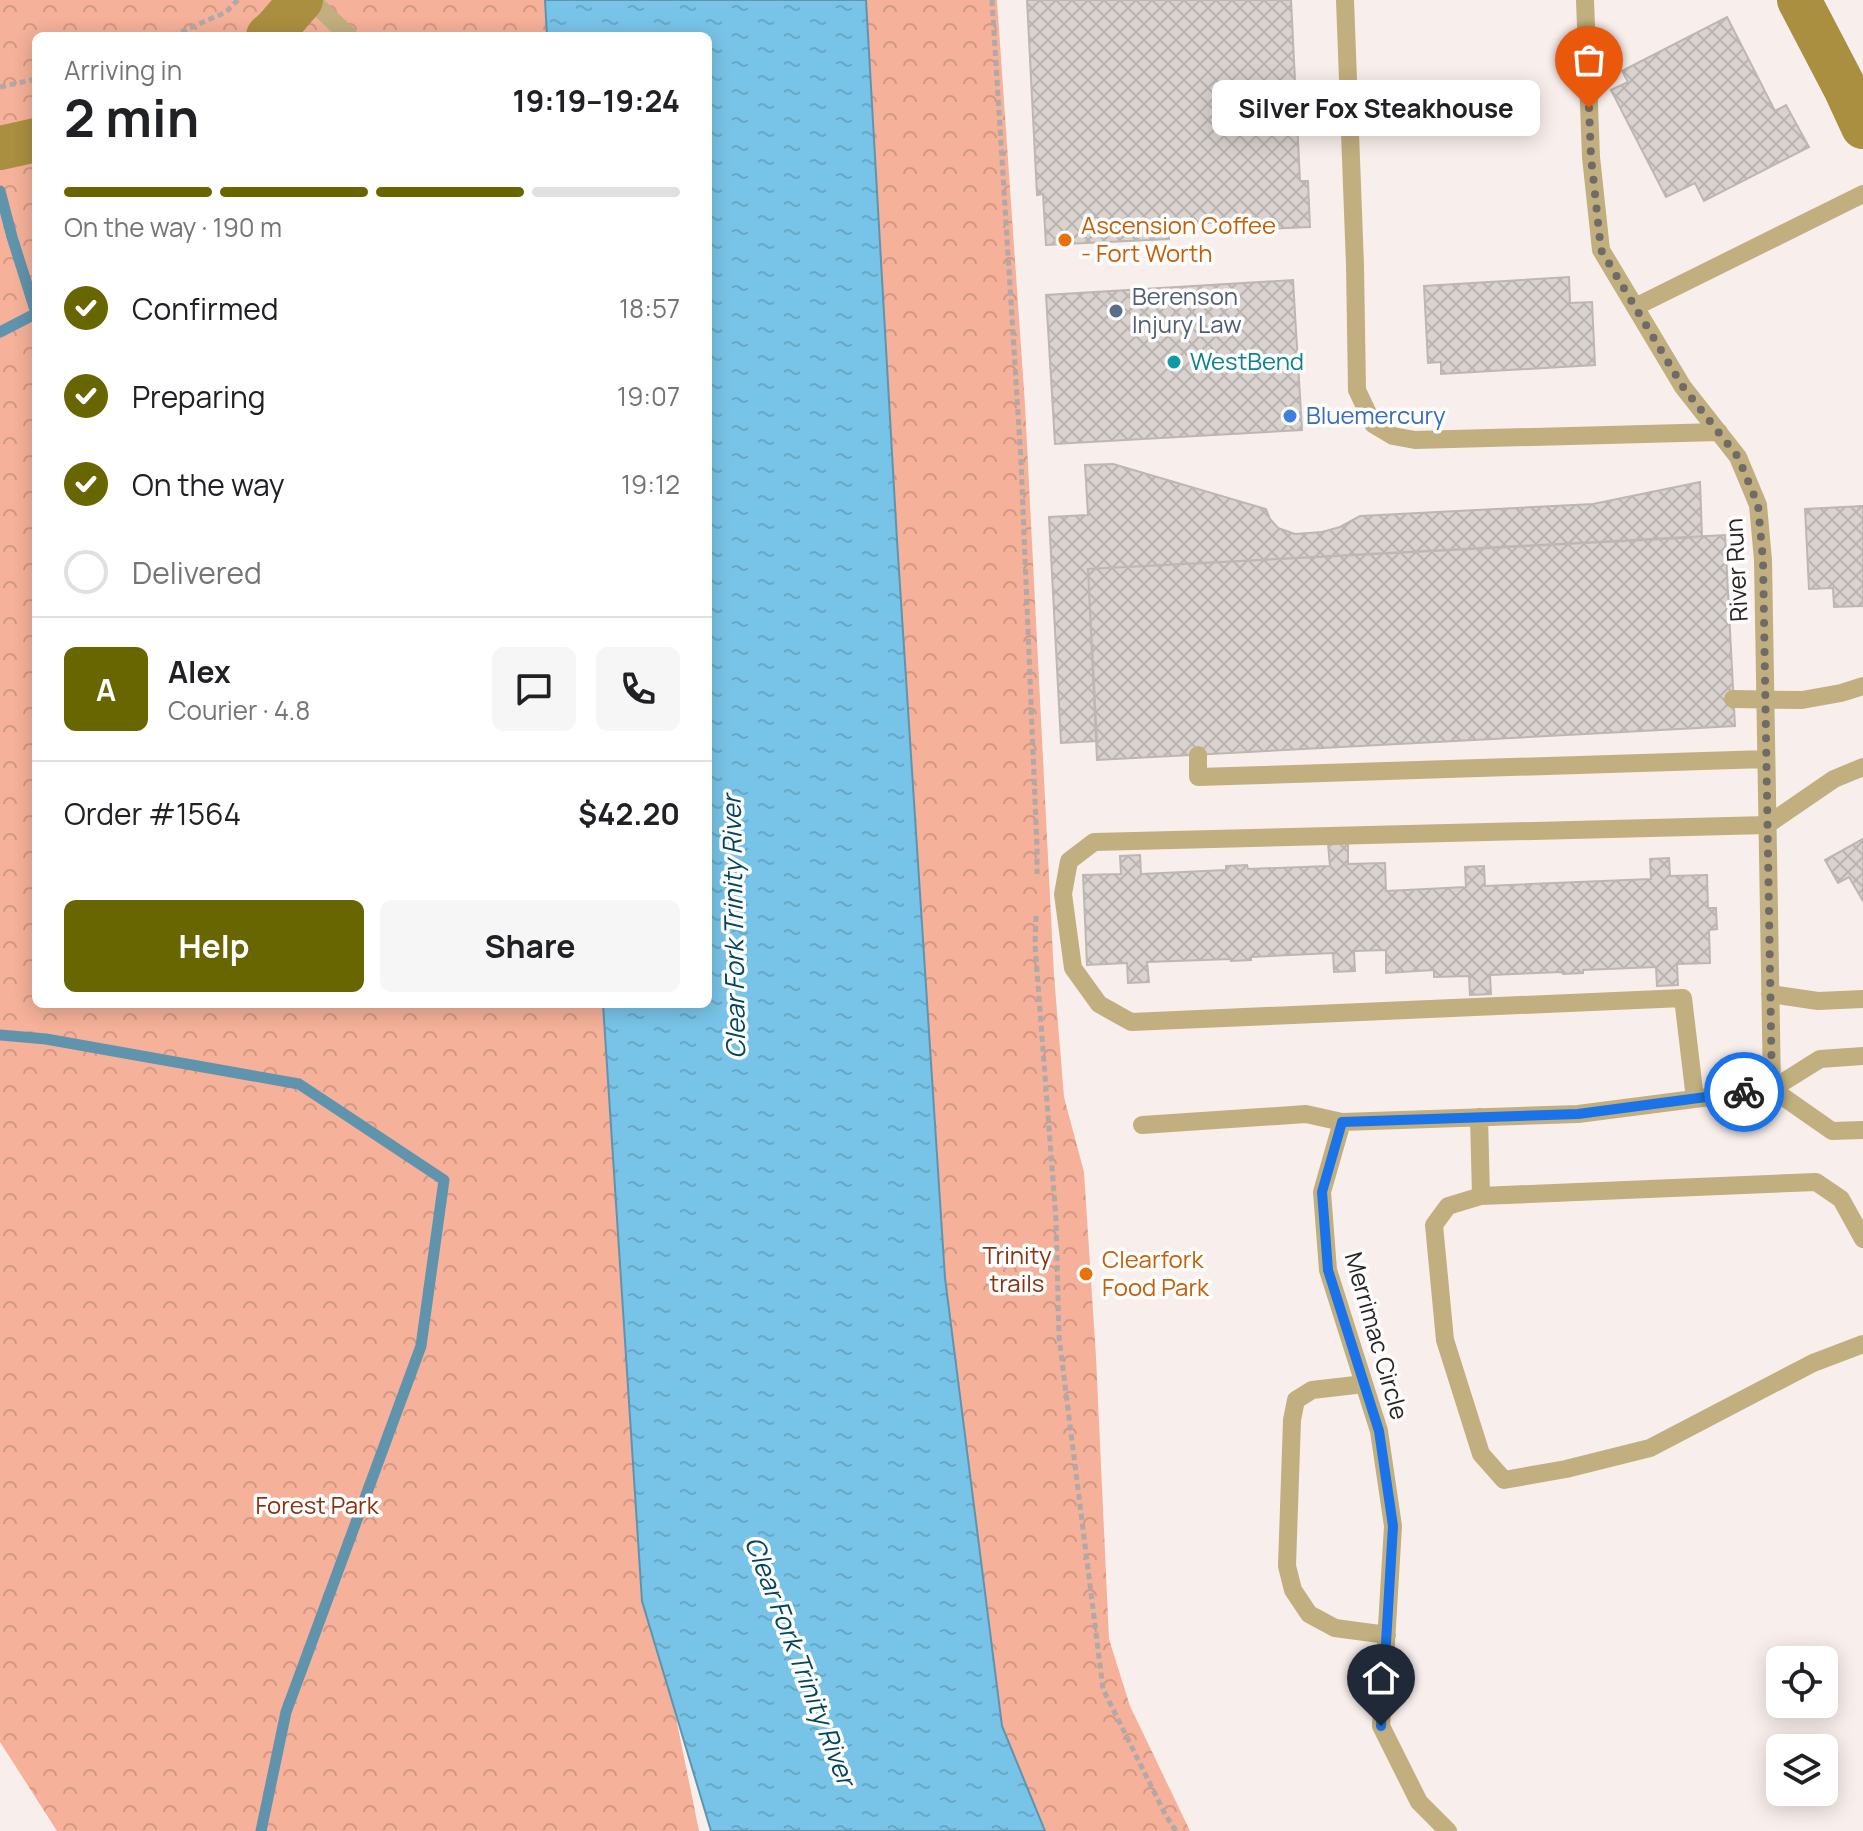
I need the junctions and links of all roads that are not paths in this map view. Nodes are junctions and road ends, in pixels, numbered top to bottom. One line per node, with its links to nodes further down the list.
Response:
1 (301, 0): 6 (main road)
2 (311, 0): 7 (lane)
3 (1345, 0): 13 (lane)
4 (1585, 0): 12 (lane, River Run)
5 (1799, 0): 8 (main road)
6 (273, 32)
7 (345, 32)
8 (1863, 127)
9 (32, 141): 10 (main road)
10 (0, 148)
11 (1863, 194): 12 (lane)
12 (1635, 307): 13 (lane, River Run)
13 (1719, 432): 16 (lane, River Run)
14 (1863, 686): 16 (lane)
15 (1733, 699): 16 (lane)
16 (1765, 699): 18 (lane, River Run)
17 (1198, 755): 18 (lane)
18 (1766, 759): 20 (lane, River Run)
19 (1863, 767): 20 (lane)
20 (1767, 825): 21 (lane, River Run); 25 (lane)
21 (1770, 994): 22 (lane); 24 (lane, River Run)
22 (1863, 999)
23 (1863, 1056): 24 (lane)
24 (1772, 1089): 25 (lane); 29 (lane)
25 (1695, 1099): 26 (lane)
26 (1479, 1117): 27 (lane); 30 (lane)
27 (1342, 1122): 28 (lane); 33 (lane, Merrimac Circle)
28 (1142, 1125)
29 (1863, 1130)
30 (1481, 1196): 31 (lane); 32 (lane)
31 (1863, 1239)
32 (1863, 1344)
33 (1364, 1384): 34 (lane, Merrimac Circle); 34 (lane)
34 (1387, 1635): 35 (lane, Merrimac Circle)
35 (1448, 1831)

